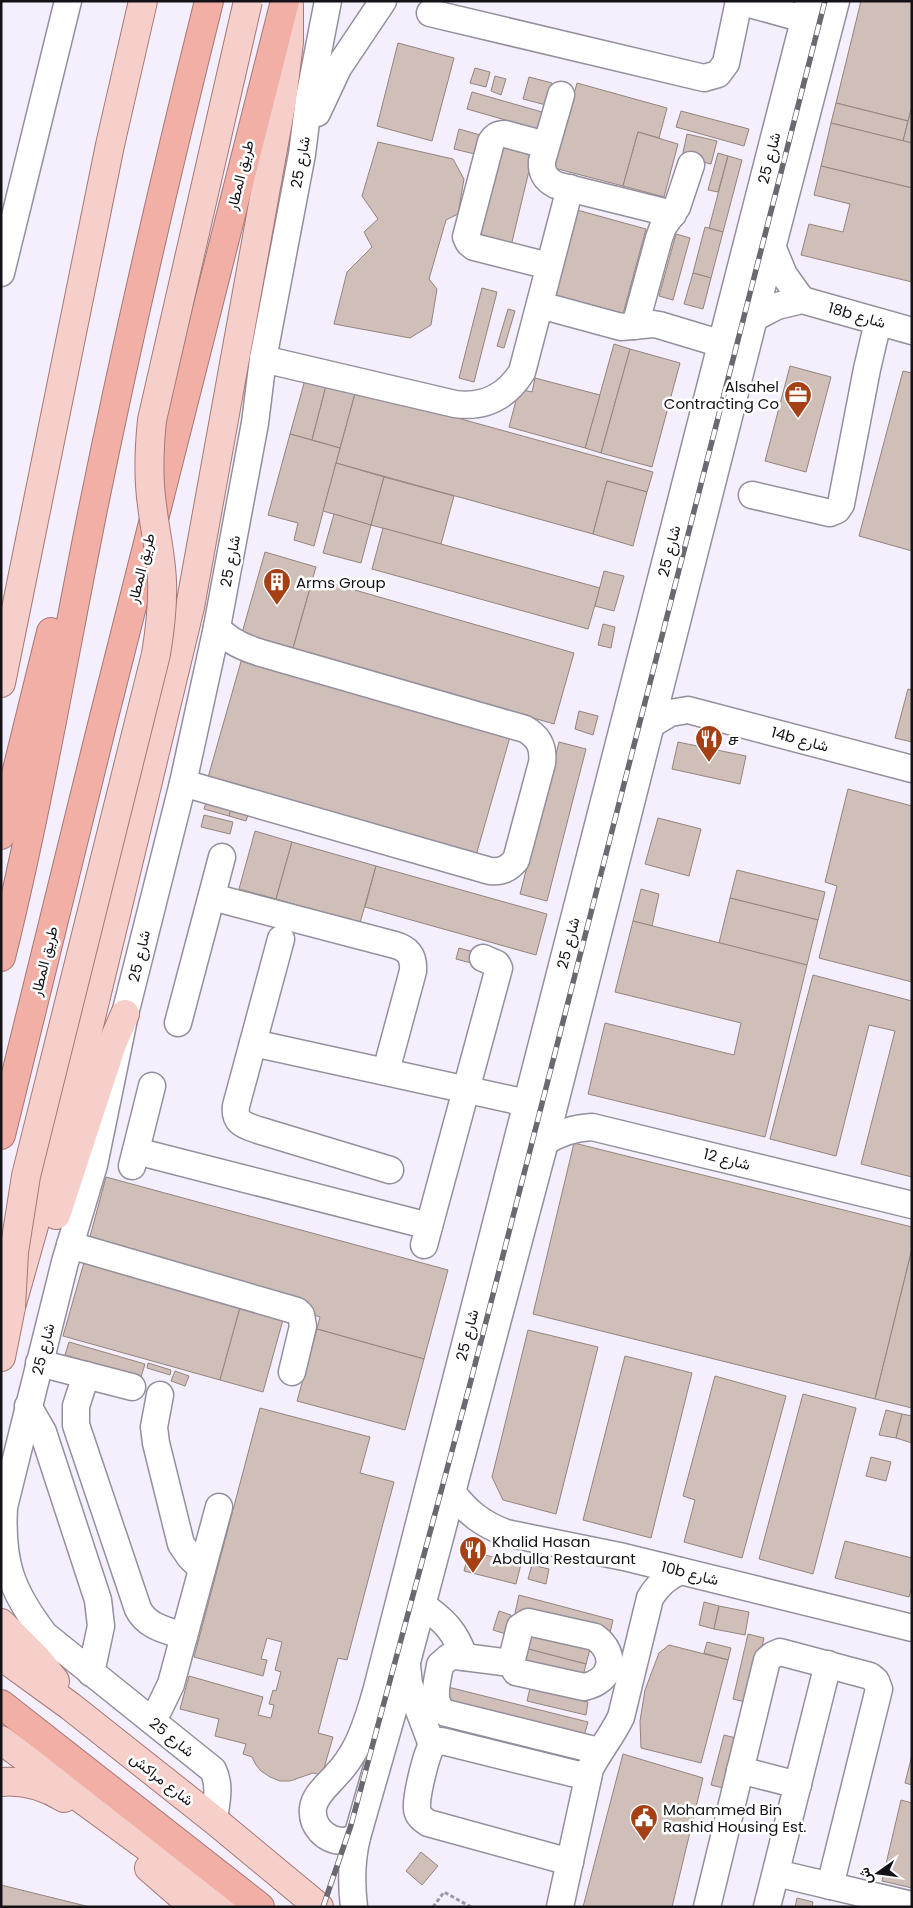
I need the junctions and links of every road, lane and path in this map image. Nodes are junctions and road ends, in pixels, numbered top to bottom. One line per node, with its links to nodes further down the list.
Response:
1 (68, 1): 21 (street)
2 (143, 1): 34 (main road)
3 (209, 1): 31 (highway)
4 (248, 1): 58 (main road, bridge)
5 (285, 1): 52 (highway, طريق المطار)
6 (289, 1): 57 (main road)
7 (328, 1): 15 (street, شارع 25)
8 (383, 1): 15 (street)
9 (739, 1): 11 (street); 12 (street)
10 (836, 1): 19 (street, شارع 25)
11 (806, 10): 28 (street, شارع 25)
12 (430, 13)
13 (561, 95): 14 (street)
14 (546, 145): 17 (street); 20 (street)
15 (302, 154): 29 (street, شارع 25)
16 (691, 165): 18 (street)
17 (570, 188): 18 (street); 20 (street)
18 (674, 214): 26 (street)
19 (772, 246): 22 (street); 24 (street, شارع 25)
20 (549, 266): 23 (street)
21 (1, 273)
22 (802, 300): 24 (street, 18b شارع); 25 (street, 18b شارع)
23 (540, 305): 26 (street); 29 (street)
24 (754, 318): 33 (street, شارع 25)
25 (878, 322): 27 (street, 18b شارع); 30 (street)
26 (635, 326): 28 (street)
27 (912, 331)
28 (722, 344): 51 (street, شارع 25)
29 (263, 359): 32 (street, شارع 25)
30 (752, 494)
31 (91, 520): 39 (highway); 43 (highway)
32 (217, 627): 38 (street, شارع 25); 38 (street)
33 (663, 673): 35 (street); 36 (street, شارع 25)
34 (1, 683)
35 (688, 710): 36 (street); 37 (street, 14b شارع)
36 (650, 725): 53 (street, شارع 25)
37 (912, 769)
38 (183, 783): 45 (street, شارع 25)
39 (1, 835)
40 (222, 857): 41 (street)
41 (212, 896): 46 (street); 48 (street)
42 (281, 939): 47 (street)
43 (1, 957)
44 (483, 958): 50 (street)
45 (125, 1014): 56 (street, شارع 25); 57 (main road)
46 (178, 1023)
47 (253, 1043): 48 (street); 54 (street)
48 (386, 1071): 50 (street)
49 (152, 1086): 50 (street)
50 (466, 1089): 51 (street)
51 (527, 1103): 80 (street, شارع 25)
52 (1, 1135)
53 (544, 1142): 55 (street, شارع 12); 66 (street, شارع 25)
54 (390, 1170)
55 (912, 1205)
56 (70, 1245): 60 (street, شارع 25); 61 (street)
57 (27, 1257): 58 (main road)
58 (12, 1307): 59 (main road)
59 (1, 1357)
60 (39, 1363): 62 (street); 65 (street, شارع 25)
61 (292, 1372)
62 (86, 1375): 63 (street); 73 (street)
63 (132, 1387)
64 (160, 1395): 68 (street)
65 (28, 1406): 79 (street); 79 (street, شارع 25)
66 (452, 1492): 69 (street, 10b شارع); 70 (street, شارع 25)
67 (219, 1507): 68 (street)
68 (202, 1569): 73 (street)
69 (680, 1571): 72 (street, 10b شارع); 86 (street)
70 (422, 1605): 75 (street); 76 (street, شارع 25)
71 (1, 1623): 82 (main road)
72 (912, 1628)
73 (184, 1636): 83 (street)
74 (1, 1656): 82 (main road, شارع مراكش)
75 (464, 1657): 77 (street); 86 (street)
76 (407, 1662): 80 (street, شارع 25); 85 (street)
77 (511, 1663)
78 (828, 1664): 87 (street); 90 (street); 96 (street)
79 (92, 1673): 83 (street, شارع 25)
80 (387, 1690): 92 (street, شارع 25); 92 (street, شارع 25)
81 (1, 1704): 101 (highway)
82 (70, 1706): 91 (main road, شارع مراكش)
83 (150, 1719): 91 (street, شارع 25)
84 (1, 1740): 100 (main road)
85 (432, 1745): 88 (street); 94 (street)
86 (600, 1751): 88 (street)
87 (740, 1770): 90 (street); 107 (street)
88 (588, 1777): 94 (street)
89 (1, 1782): 93 (main road)
90 (798, 1784): 95 (street)
91 (214, 1820): 102 (main road, شارع مراكش)
92 (357, 1837): 103 (street, شارع 25)
93 (127, 1848): 98 (main road); 99 (main road)
94 (570, 1862): 106 (street)
95 (776, 1873): 96 (street); 108 (street)
96 (830, 1886): 97 (street)
97 (897, 1904)
98 (194, 1907)
99 (208, 1907)
100 (229, 1907)
101 (260, 1907)
102 (319, 1907)
103 (354, 1907)
104 (433, 1907): 105 (path)
105 (471, 1907)
106 (560, 1907)
107 (707, 1907)
108 (768, 1907)

